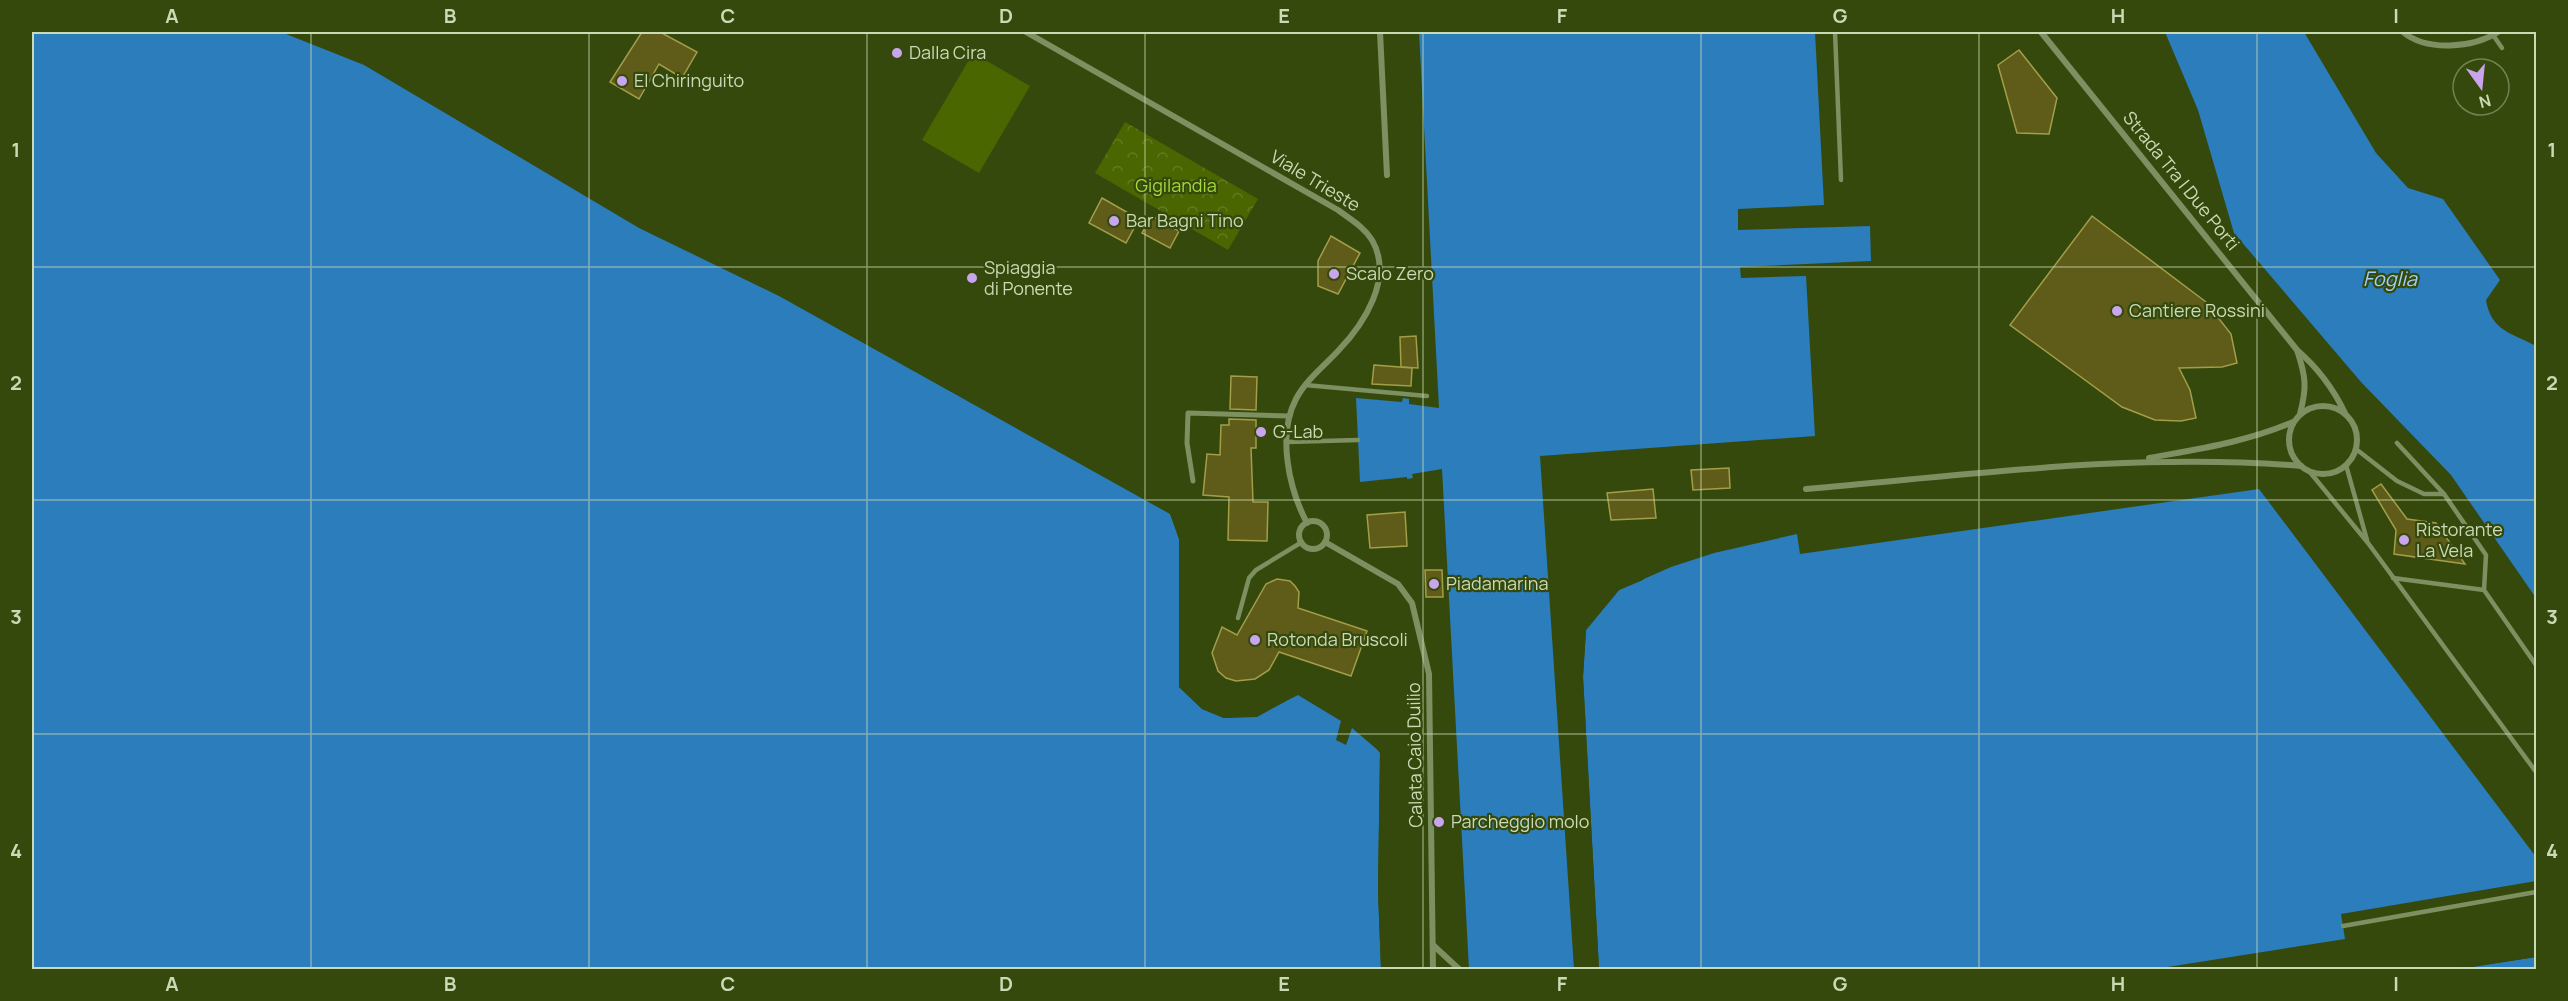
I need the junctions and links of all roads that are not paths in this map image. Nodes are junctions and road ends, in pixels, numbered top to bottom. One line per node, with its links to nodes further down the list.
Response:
1 (1026, 32): 11 (street, Viale Trieste)
2 (1380, 32): 8 (street)
3 (1835, 32): 9 (lane)
4 (2041, 32): 10 (street, Strada Tra I Due Porti)
5 (2403, 32): 6 (street)
6 (2496, 33): 7 (lane)
7 (2502, 48)
8 (1387, 175)
9 (1841, 180)
10 (2297, 350): 13 (street, Strada Tra I Due Porti); 14 (street, Strada Tra I Due Porti)
11 (1305, 385): 12 (lane); 15 (street, Viale Trieste)
12 (1427, 396)
13 (2345, 413): 14 (street); 20 (street, Strada Tra I Due Porti)
14 (2300, 414): 16 (street, Strada Tra I Due Porti)
15 (1290, 416): 18 (street, Viale Trieste); 25 (street)
16 (2294, 422): 21 (street); 23 (street)
17 (1358, 440): 18 (lane)
18 (1287, 442): 28 (street, Viale Trieste)
19 (2397, 443): 27 (lane)
20 (2356, 449): 22 (street); 27 (lane)
21 (2135, 461): 23 (street); 26 (street)
22 (2346, 465): 24 (street); 31 (lane)
23 (2301, 466): 24 (street)
24 (2309, 471): 31 (lane)
25 (1193, 481)
26 (1806, 489)
27 (2444, 494): 33 (lane)
28 (1307, 523): 29 (street); 30 (street)
29 (1302, 542): 30 (street); 34 (lane)
30 (1325, 542): 39 (street, Calata Caio Duilio)
31 (2368, 543): 32 (lane)
32 (2393, 578): 33 (lane); 36 (lane)
33 (2484, 590): 35 (lane)
34 (1238, 618)
35 (2536, 664)
36 (2536, 772)
37 (2536, 892): 38 (lane)
38 (2343, 926)
39 (1433, 945): 40 (street, Calata Caio Duilio); 41 (street)
40 (1433, 969)
41 (1460, 969)

